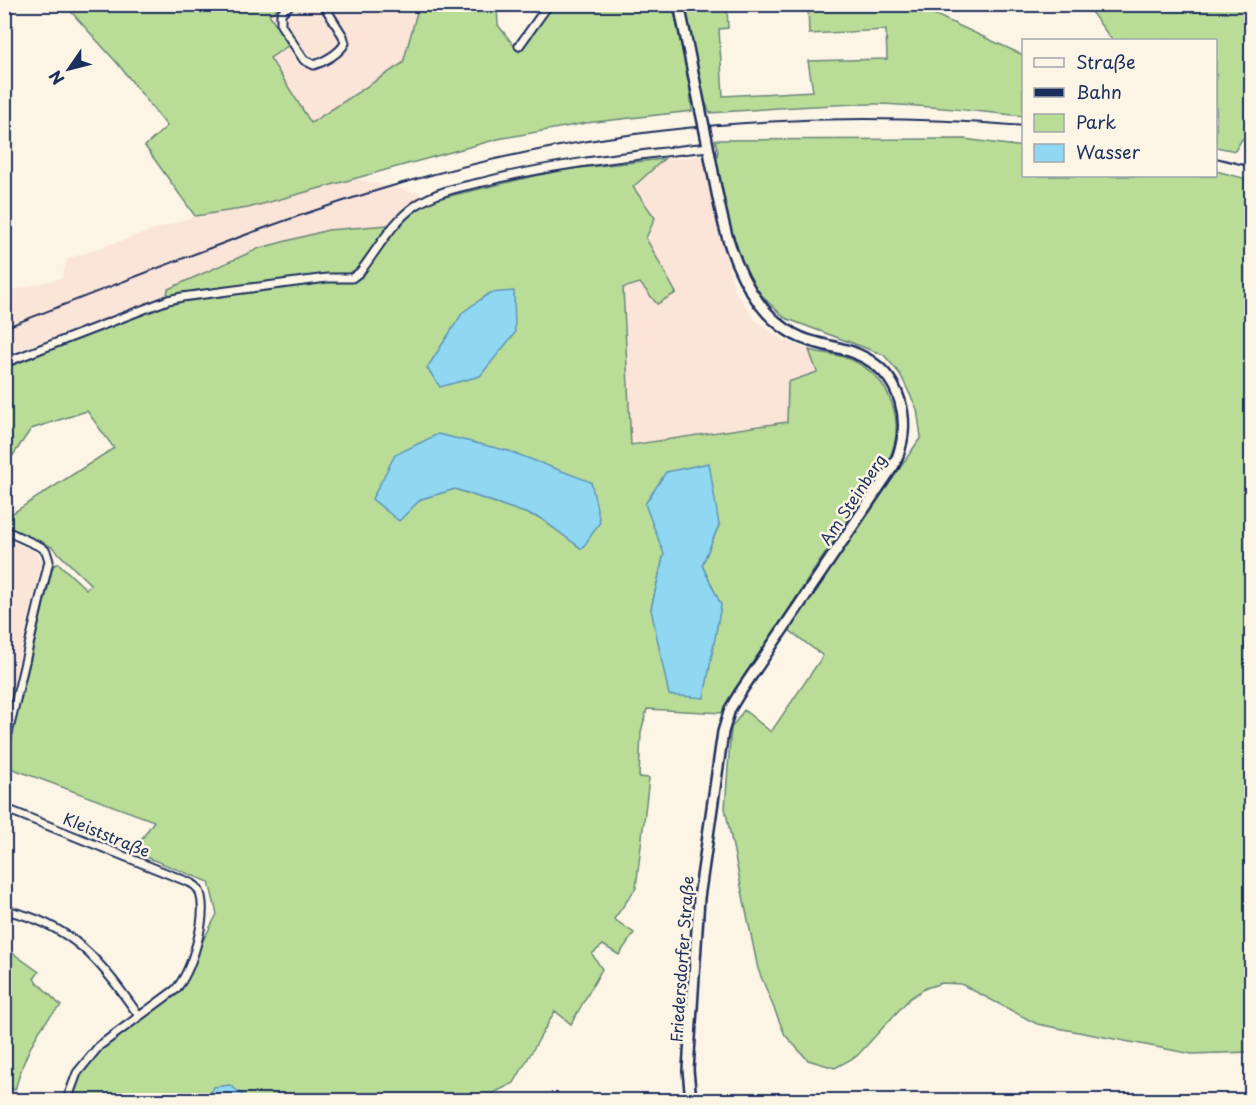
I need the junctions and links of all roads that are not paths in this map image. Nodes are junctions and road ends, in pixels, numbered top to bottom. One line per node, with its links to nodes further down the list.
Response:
1 (291, 4): 2 (street)
2 (323, 4)
3 (549, 4): 5 (street)
4 (679, 4): 6 (main road, Am Steinberg, bridge)
5 (519, 46)
6 (708, 147): 7 (street); 11 (main road, Am Steinberg)
7 (4, 363)
8 (4, 531): 9 (street)
9 (4, 750)
10 (4, 808): 13 (street, Kleiststraße)
11 (710, 821): 15 (main road, Friedersdorfer Straße)
12 (4, 910): 13 (street)
13 (139, 1016): 14 (street)
14 (67, 1101)
15 (691, 1101)

